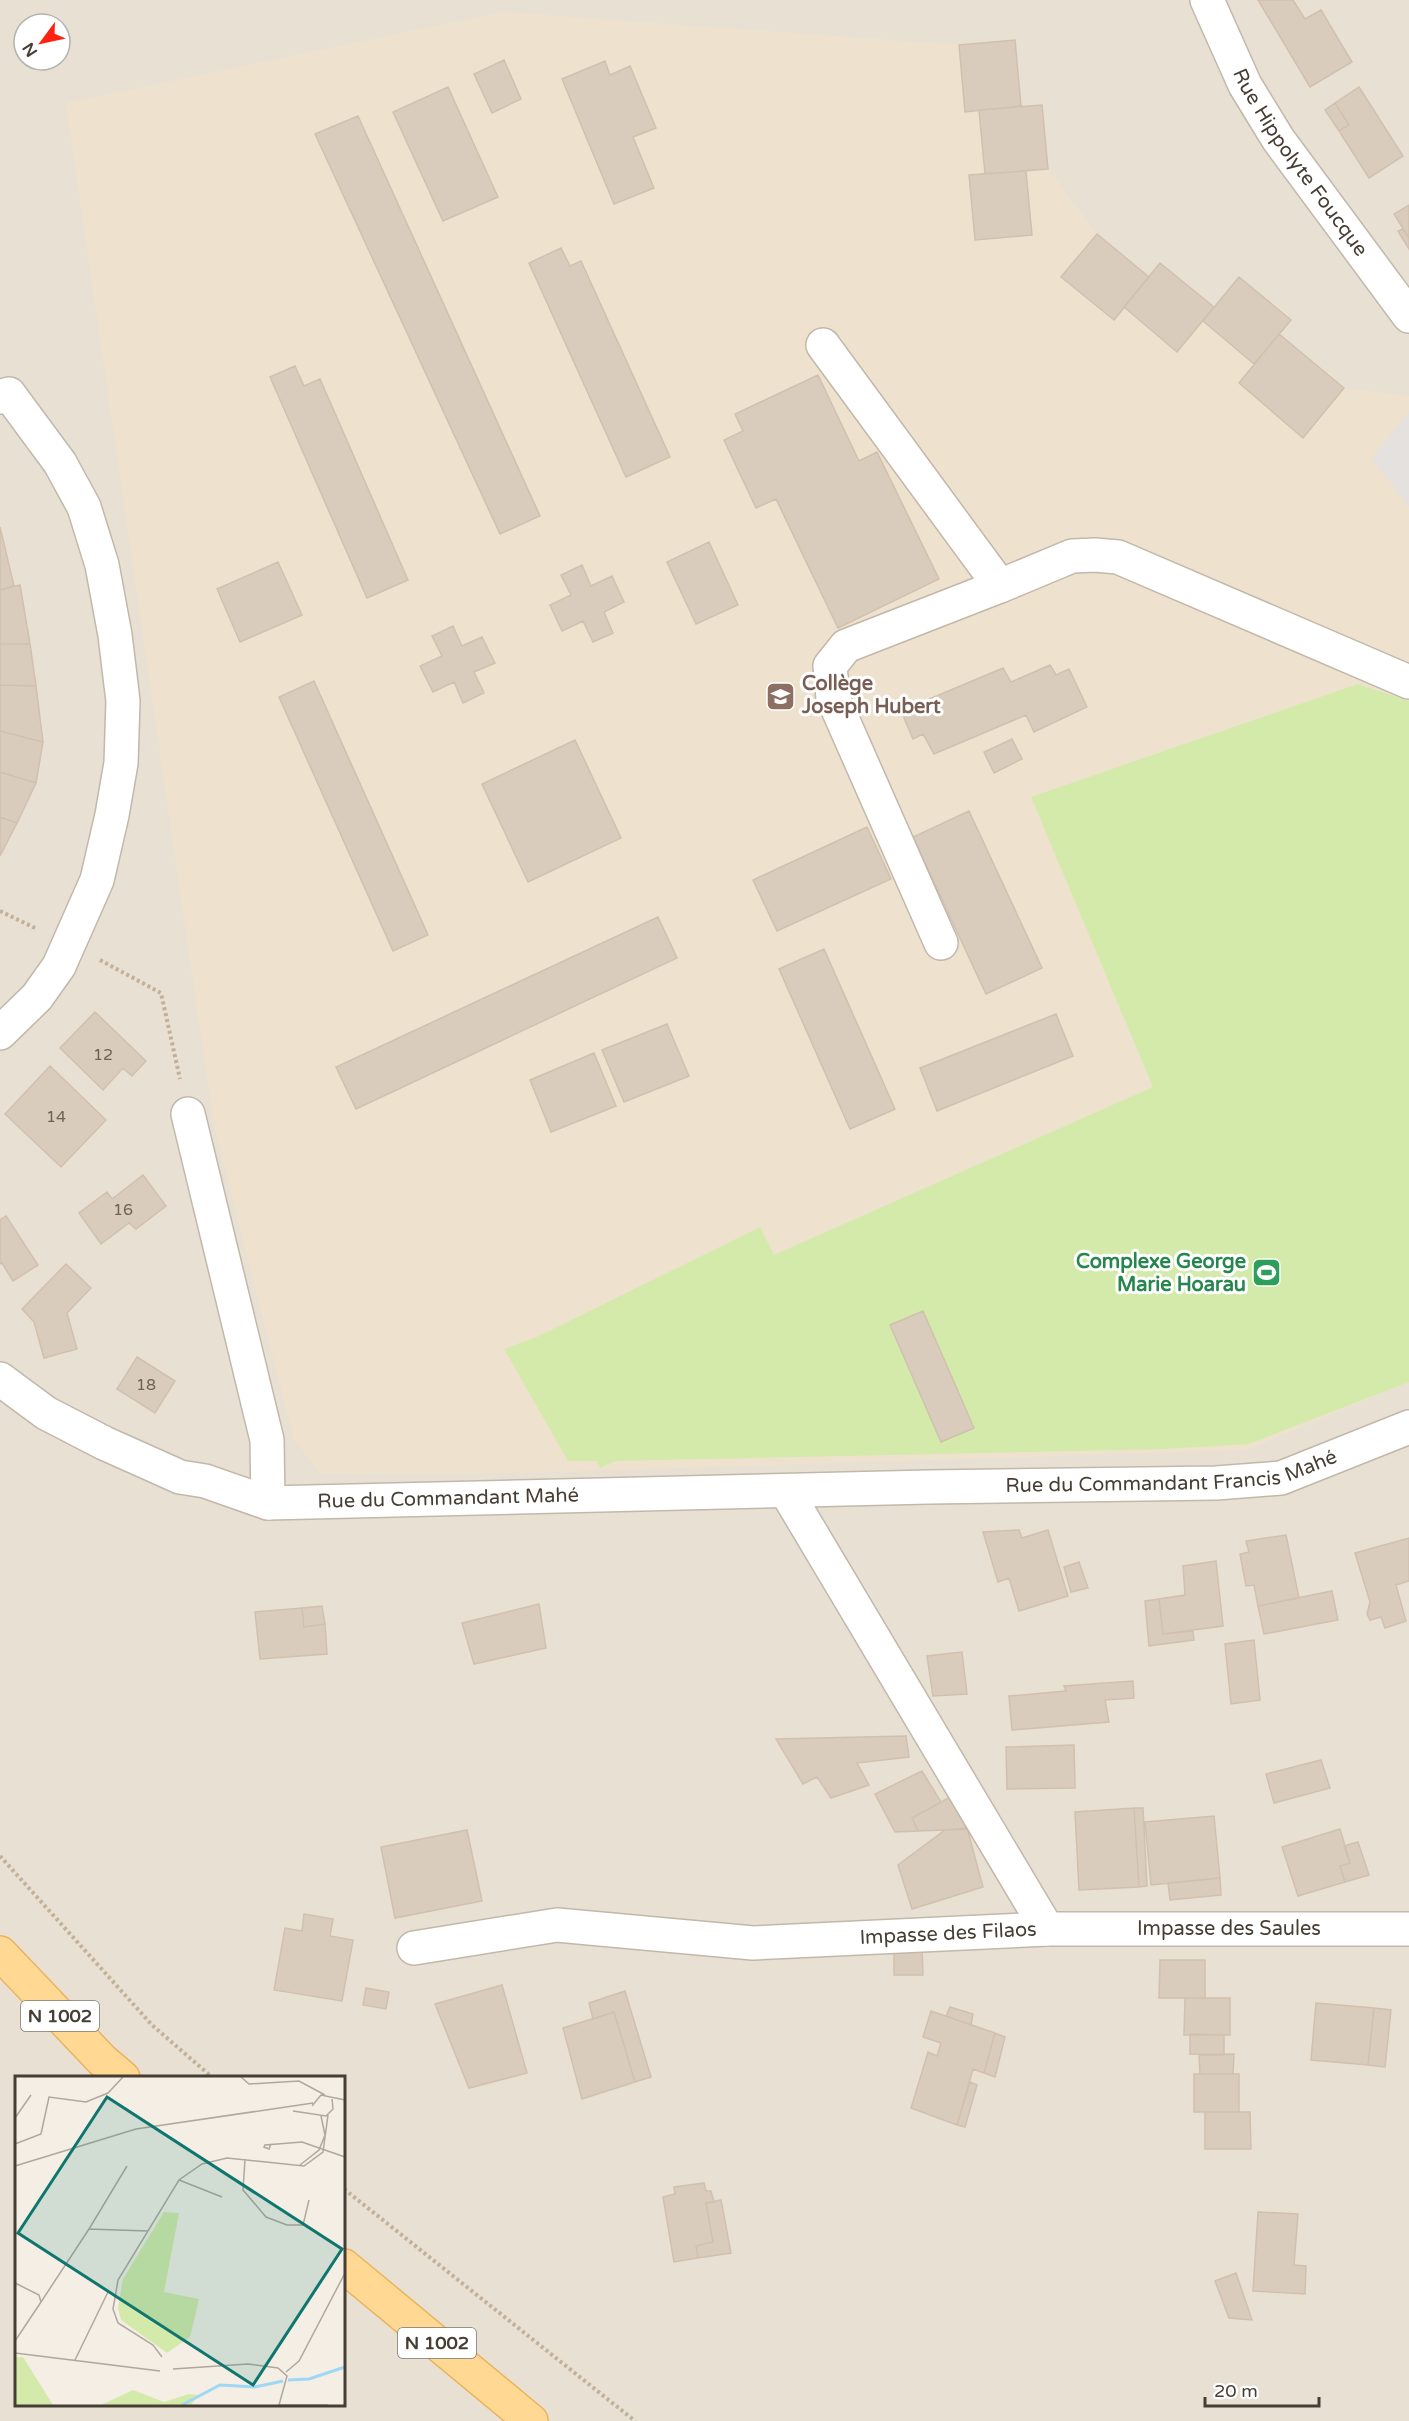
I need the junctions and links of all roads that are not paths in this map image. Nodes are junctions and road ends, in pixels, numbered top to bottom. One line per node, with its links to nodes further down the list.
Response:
1 (1207, 0): 2 (street, Rue Hippolyte Foucque)
2 (1409, 316)
3 (823, 345): 5 (street)
4 (3, 394): 8 (street)
5 (1000, 586): 6 (street); 7 (street)
6 (1409, 682)
7 (941, 943)
8 (0, 1033)
9 (188, 1114): 14 (street)
10 (0, 1379): 14 (street, Rue du Commandant Mahé)
11 (1409, 1427): 12 (street, Rue du Commandant Francis Mahé)
12 (928, 1487): 13 (street, Rue du Commandant Mahé)
13 (786, 1491): 14 (street, Rue du Commandant Mahé); 15 (street, Impasse des Filaos)
14 (268, 1503)
15 (1047, 1929): 16 (street, Impasse des Saules); 17 (street, Impasse des Filaos)
16 (1409, 1929)
17 (414, 1948)
18 (0, 1953): 19 (main road, N 1002)
19 (121, 2076)
20 (345, 2267): 21 (main road, N 1002)
21 (531, 2421)

